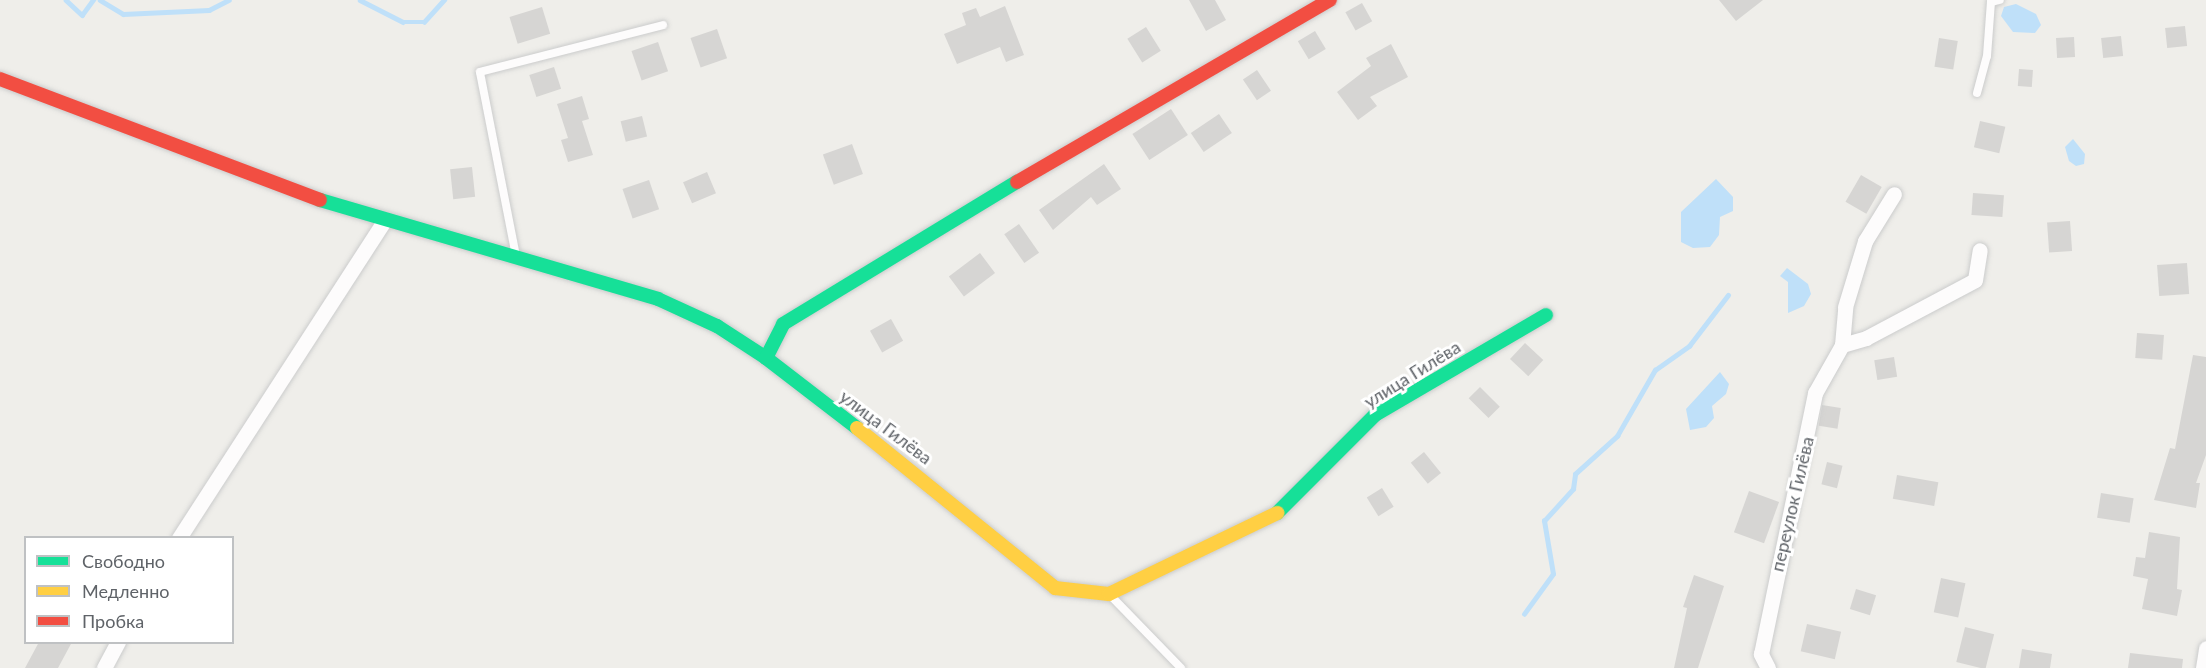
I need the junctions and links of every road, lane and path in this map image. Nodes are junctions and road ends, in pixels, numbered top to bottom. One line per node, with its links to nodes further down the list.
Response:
1 (1329, 0): 12 (street)
2 (2000, 0): 5 (lane)
3 (663, 25): 9 (lane)
4 (0, 79): 7 (street, улица Гилёва)
5 (1977, 93)
6 (1894, 194): 11 (street, переулок Гилёва)
7 (385, 220): 9 (street, улица Гилёва); 13 (street)
8 (1980, 250): 11 (street)
9 (517, 258): 12 (street, улица Гилёва)
10 (1546, 315): 14 (street, улица Гилёва)
11 (1842, 345): 19 (street, переулок Гилёва)
12 (766, 358): 14 (street, улица Гилёва)
13 (180, 536)
14 (1109, 594): 18 (lane)
15 (117, 644): 17 (street)
16 (2206, 648): 20 (street)
17 (104, 668)
18 (1181, 668)
19 (1768, 668)
20 (2203, 668)

